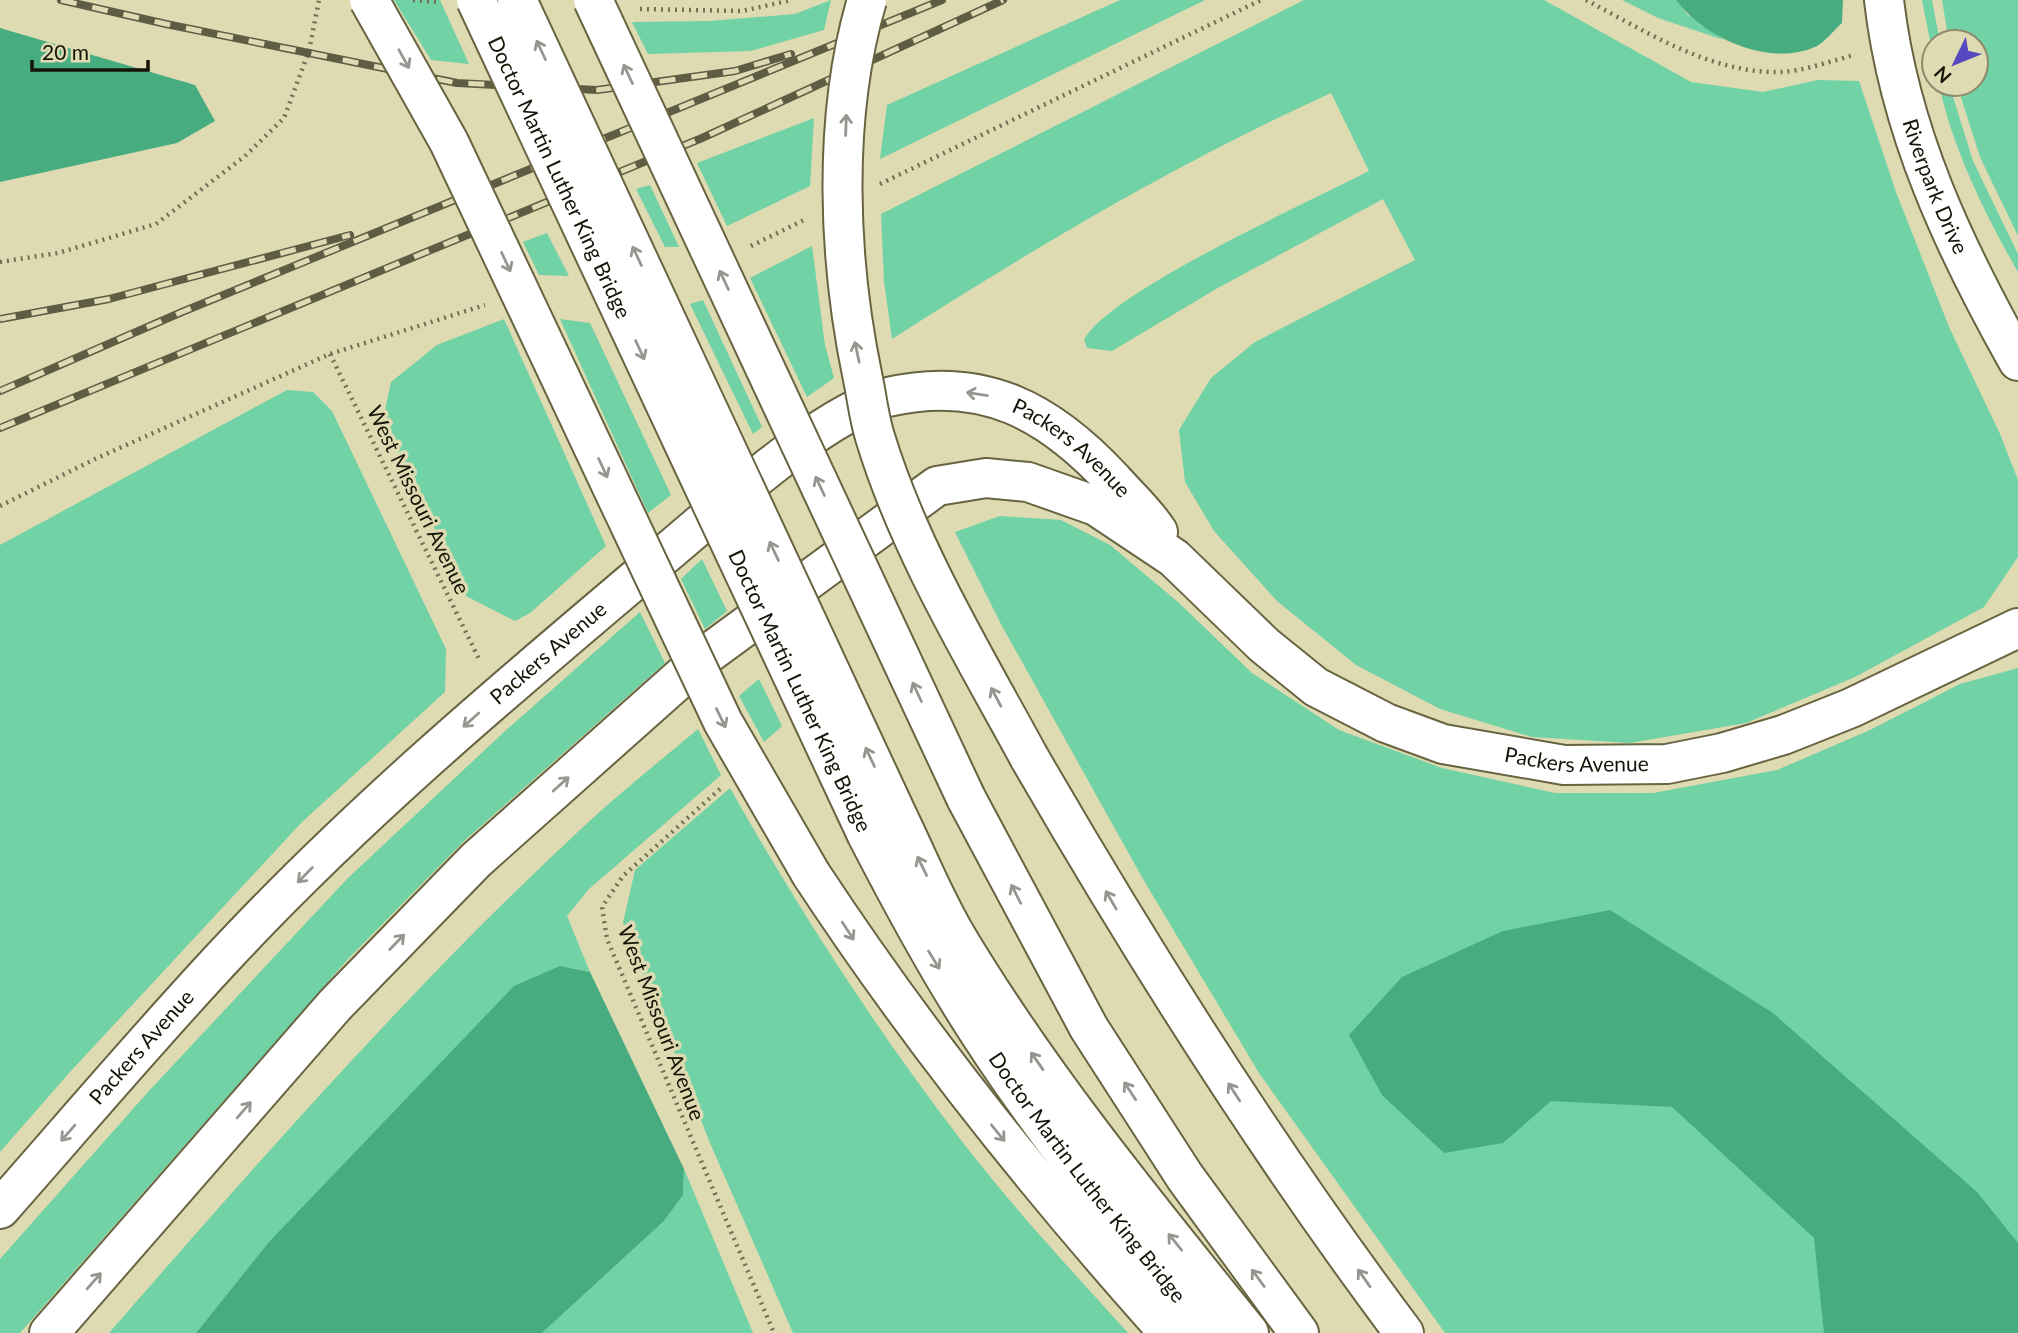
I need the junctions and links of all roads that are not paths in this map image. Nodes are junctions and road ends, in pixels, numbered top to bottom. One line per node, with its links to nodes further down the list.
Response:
1 (369, 0): 13 (main road, one-way to 13, bridge)
2 (475, 0): 10 (main road, Doctor Martin Luther King Bridge, one-way to 10, bridge)
3 (517, 0): 10 (main road, Doctor Martin Luther King Bridge, one-way to 3, bridge)
4 (593, 0): 16 (main road, one-way to 4, bridge)
5 (867, 0): 17 (main road, one-way to 5, bridge)
6 (1884, 0): 7 (main road, Riverpark Drive)
7 (2018, 361)
8 (1174, 558): 9 (main road, Packers Avenue); 11 (main road, Packers Avenue, one-way to 11); 12 (main road, Packers Avenue, one-way to 8)
9 (2018, 628)
10 (883, 827): 14 (main road, Doctor Martin Luther King Bridge, one-way to 14); 15 (main road, Doctor Martin Luther King Bridge, one-way to 10)
11 (0, 1209)
12 (50, 1333)
13 (1169, 1333)
14 (1208, 1333)
15 (1249, 1333)
16 (1299, 1333)
17 (1404, 1333)

